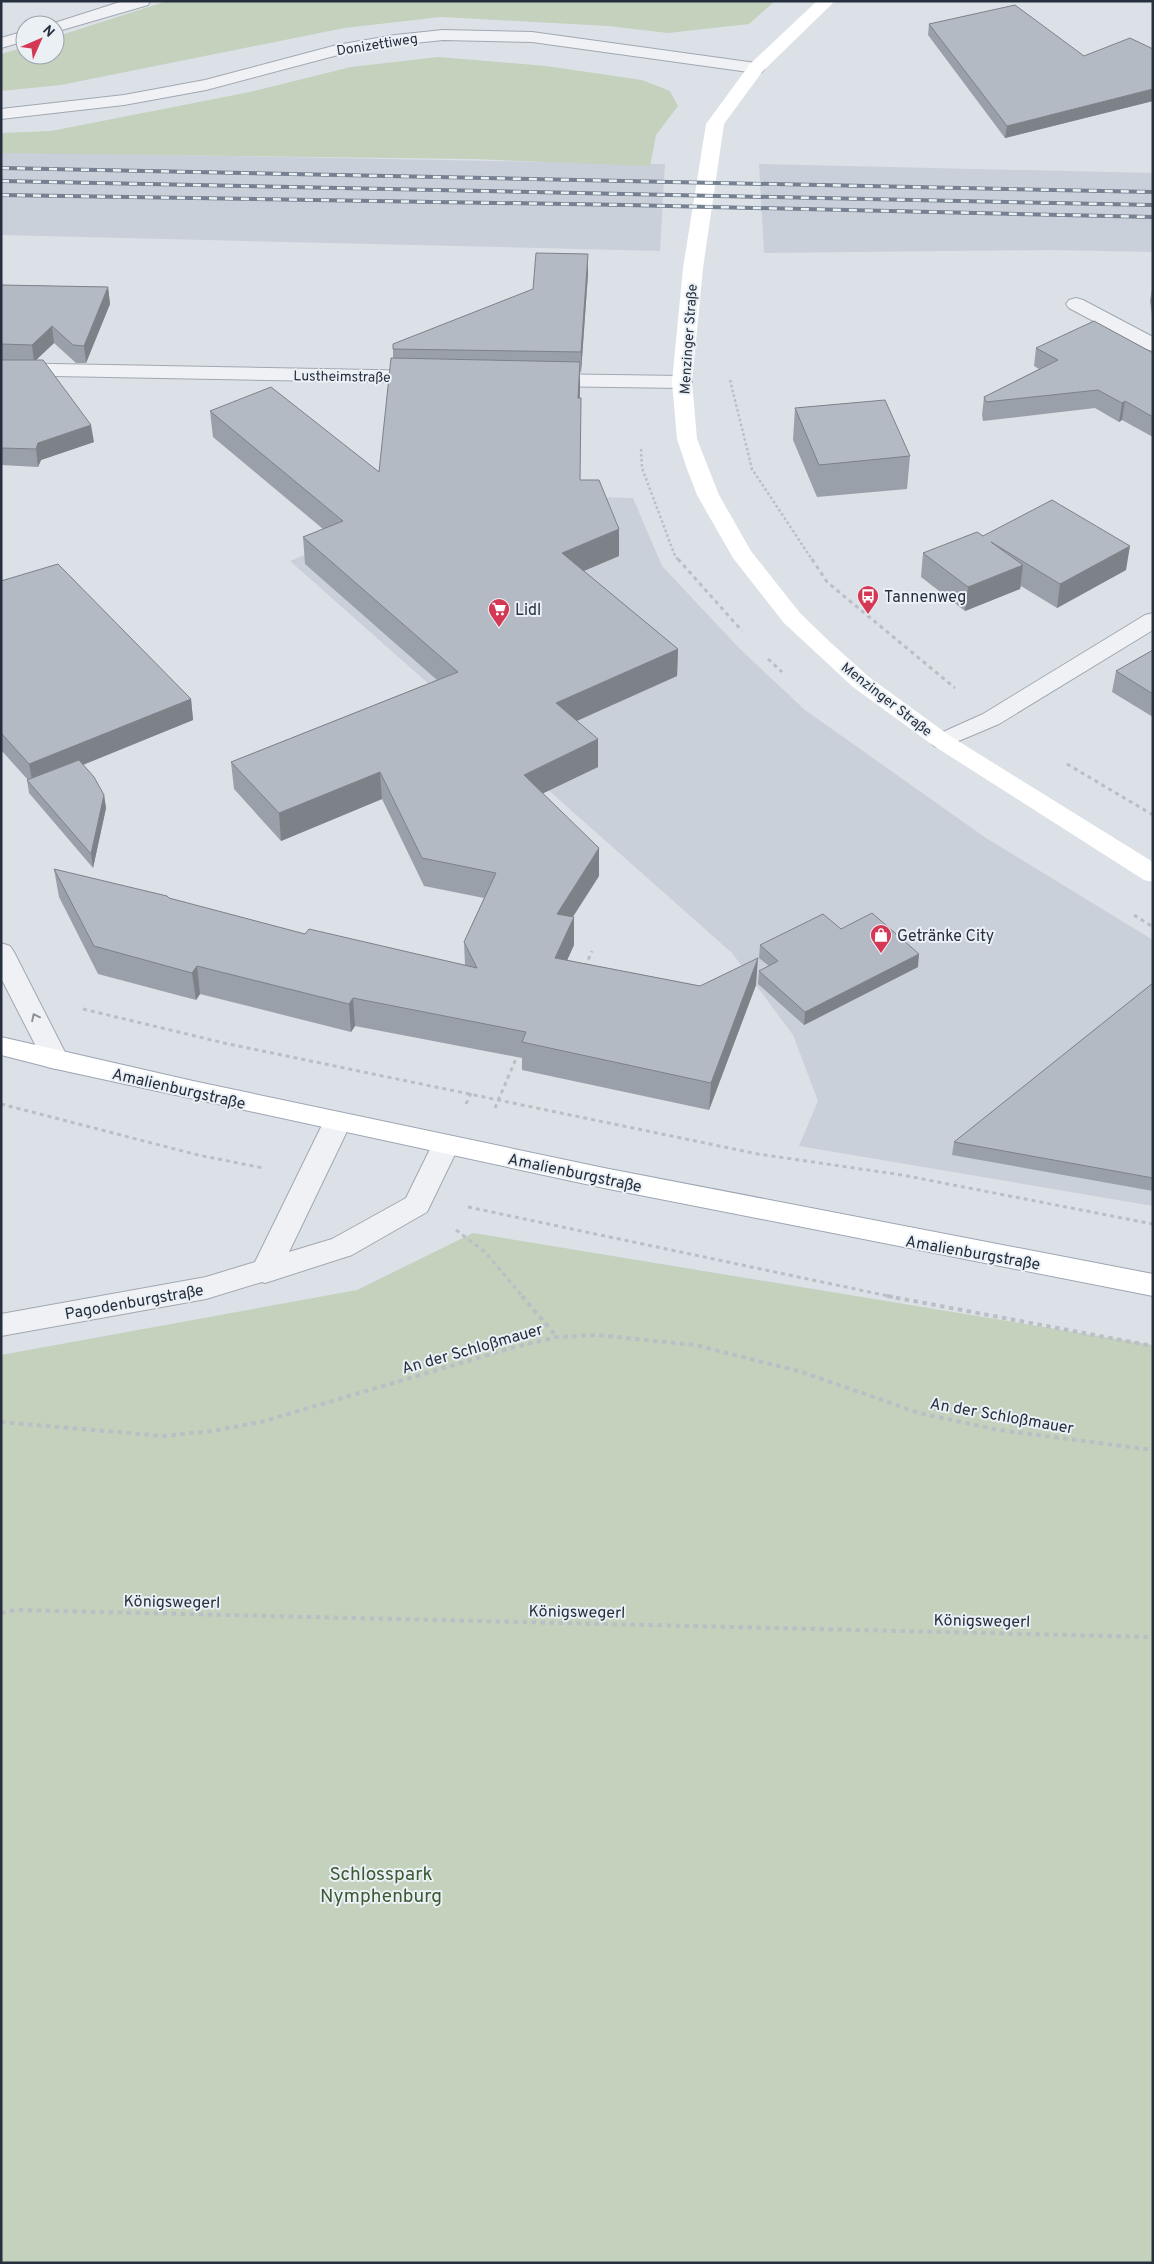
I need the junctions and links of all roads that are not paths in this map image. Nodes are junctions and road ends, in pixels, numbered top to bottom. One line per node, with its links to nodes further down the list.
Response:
1 (142, 1): 3 (street)
2 (827, 1): 6 (street, Menzinger Straße)
3 (65, 24)
4 (15, 39): 5 (street)
5 (1, 43)
6 (756, 68): 7 (street, Donizettiweg); 13 (street, Menzinger Straße)
7 (1, 114)
8 (1076, 304): 9 (street)
9 (1153, 345)
10 (1, 369): 11 (street, Lustheimstraße)
11 (448, 378)
12 (528, 379): 13 (street)
13 (682, 382): 15 (street, Menzinger Straße)
14 (1153, 620): 15 (street, Menzinger Straße)
15 (942, 741): 16 (street, Menzinger Straße)
16 (1153, 874)
17 (1, 952): 19 (street, one-way to 17)
18 (1, 1046): 19 (street, Amalienburgstraße)
19 (56, 1060): 20 (street, Amalienburgstraße)
20 (337, 1123): 21 (street, Amalienburgstraße); 22 (street)
21 (445, 1146): 22 (street, Pagodenburgstraße); 23 (street, Amalienburgstraße)
22 (265, 1272): 24 (street, Pagodenburgstraße)
23 (1153, 1285)
24 (1, 1325)

